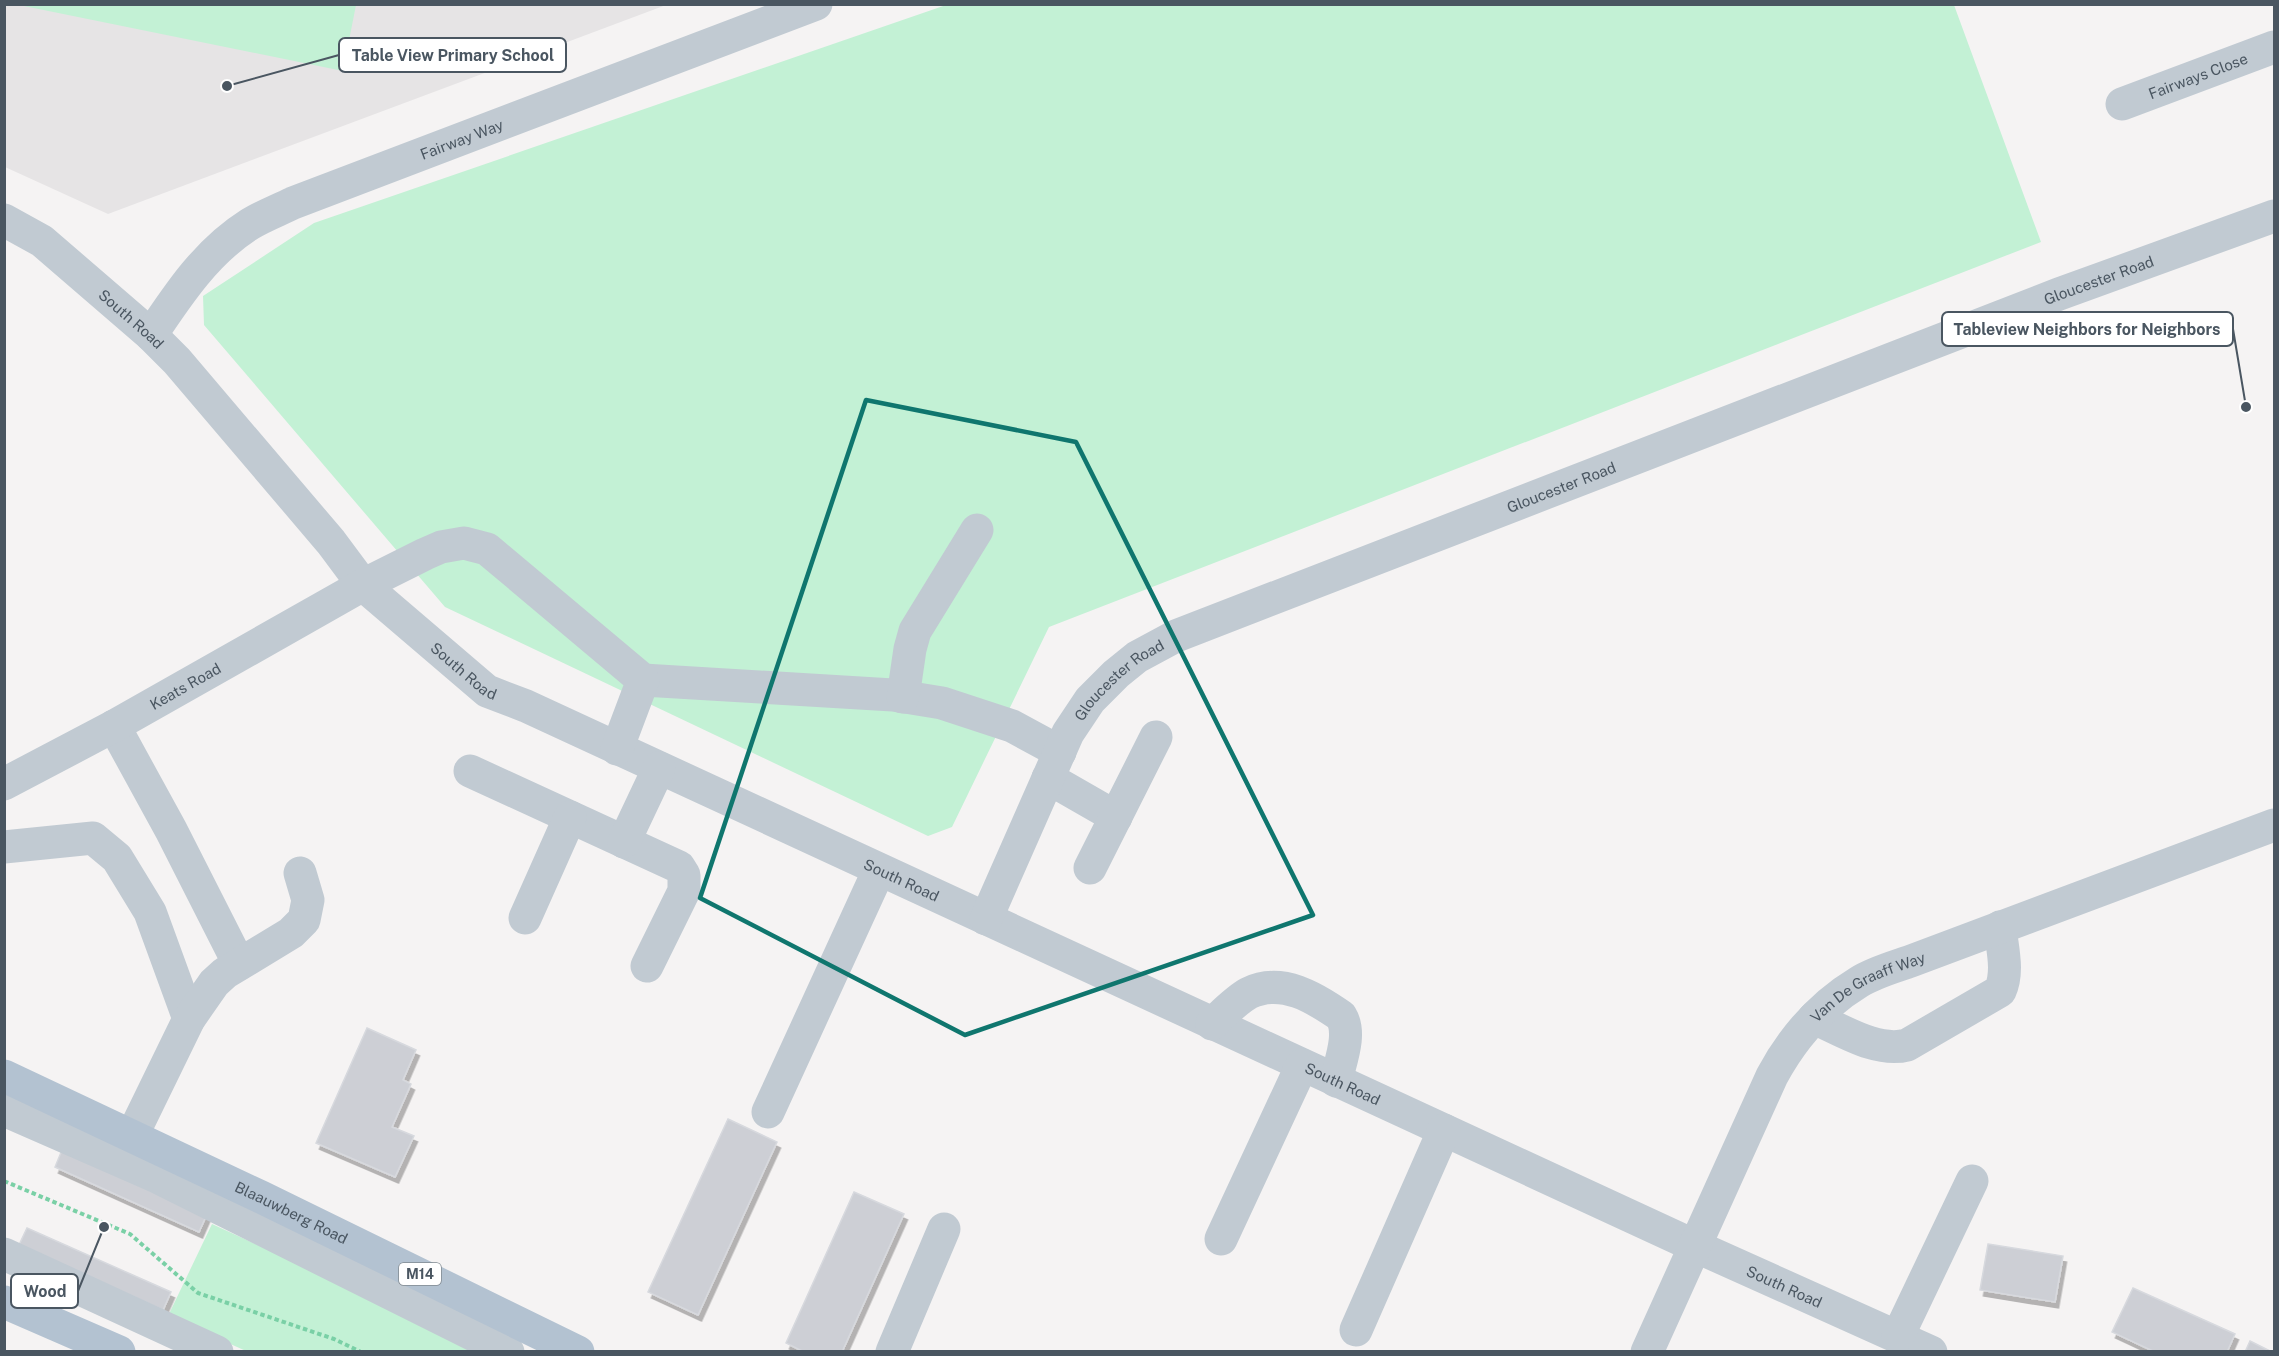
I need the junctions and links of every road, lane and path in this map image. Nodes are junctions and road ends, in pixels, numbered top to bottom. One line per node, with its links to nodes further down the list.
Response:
1 (816, 4): 6 (street, Fairway Way)
2 (2274, 47): 3 (street, Fairways Close)
3 (2122, 104)
4 (2274, 216): 14 (street, Gloucester Road)
5 (4, 220): 6 (street, South Road)
6 (151, 335): 8 (street, South Road)
7 (977, 530): 10 (street)
8 (363, 585): 9 (street, Keats Road); 11 (street, Keats Road); 13 (street, South Road)
9 (643, 680): 10 (street); 13 (street)
10 (903, 697): 14 (street)
11 (114, 726): 17 (street, Keats Road); 29 (street)
12 (1156, 737): 19 (street)
13 (617, 748): 15 (street, South Road)
14 (1054, 765): 19 (street); 27 (street, Gloucester Road)
15 (659, 768): 21 (street); 24 (street, South Road)
16 (470, 771): 18 (street)
17 (4, 784)
18 (570, 817): 21 (street); 26 (street)
19 (1116, 817): 23 (street)
20 (2274, 825): 28 (street, Van De Graaff Way)
21 (624, 842): 30 (street)
22 (4, 847): 32 (street)
23 (1090, 868)
24 (879, 870): 27 (street, South Road); 38 (street)
25 (300, 873): 29 (street)
26 (525, 918)
27 (986, 919): 33 (street, South Road)
28 (2000, 927): 31 (street, Van De Graaff Way); 31 (street)
29 (239, 964): 32 (street)
30 (647, 966)
31 (1814, 1018): 45 (street, Van De Graaff Way)
32 (189, 1019): 40 (street)
33 (1212, 1024): 34 (street, South Road); 36 (street)
34 (1302, 1065): 36 (street, South Road); 44 (street)
35 (4, 1076): 40 (main road, Blaauwberg Road / M14)
36 (1336, 1081): 39 (street, South Road)
37 (4, 1110): 53 (street)
38 (768, 1112)
39 (1444, 1130): 45 (street, South Road); 48 (street)
40 (132, 1136): 54 (main road, Blaauwberg Road / M14)
41 (4, 1181): 52 (path)
42 (1972, 1181): 49 (street)
43 (944, 1229): 55 (street)
44 (1221, 1239)
45 (1695, 1246): 49 (street, South Road); 56 (street, Van De Graaff Way)
46 (4, 1254): 51 (street)
47 (4, 1302): 50 (main road)
48 (1356, 1330)
49 (1898, 1336): 57 (street, South Road)
50 (119, 1352)
51 (217, 1352)
52 (361, 1352)
53 (508, 1352)
54 (578, 1352)
55 (892, 1352)
56 (1647, 1352)
57 (1931, 1352)

